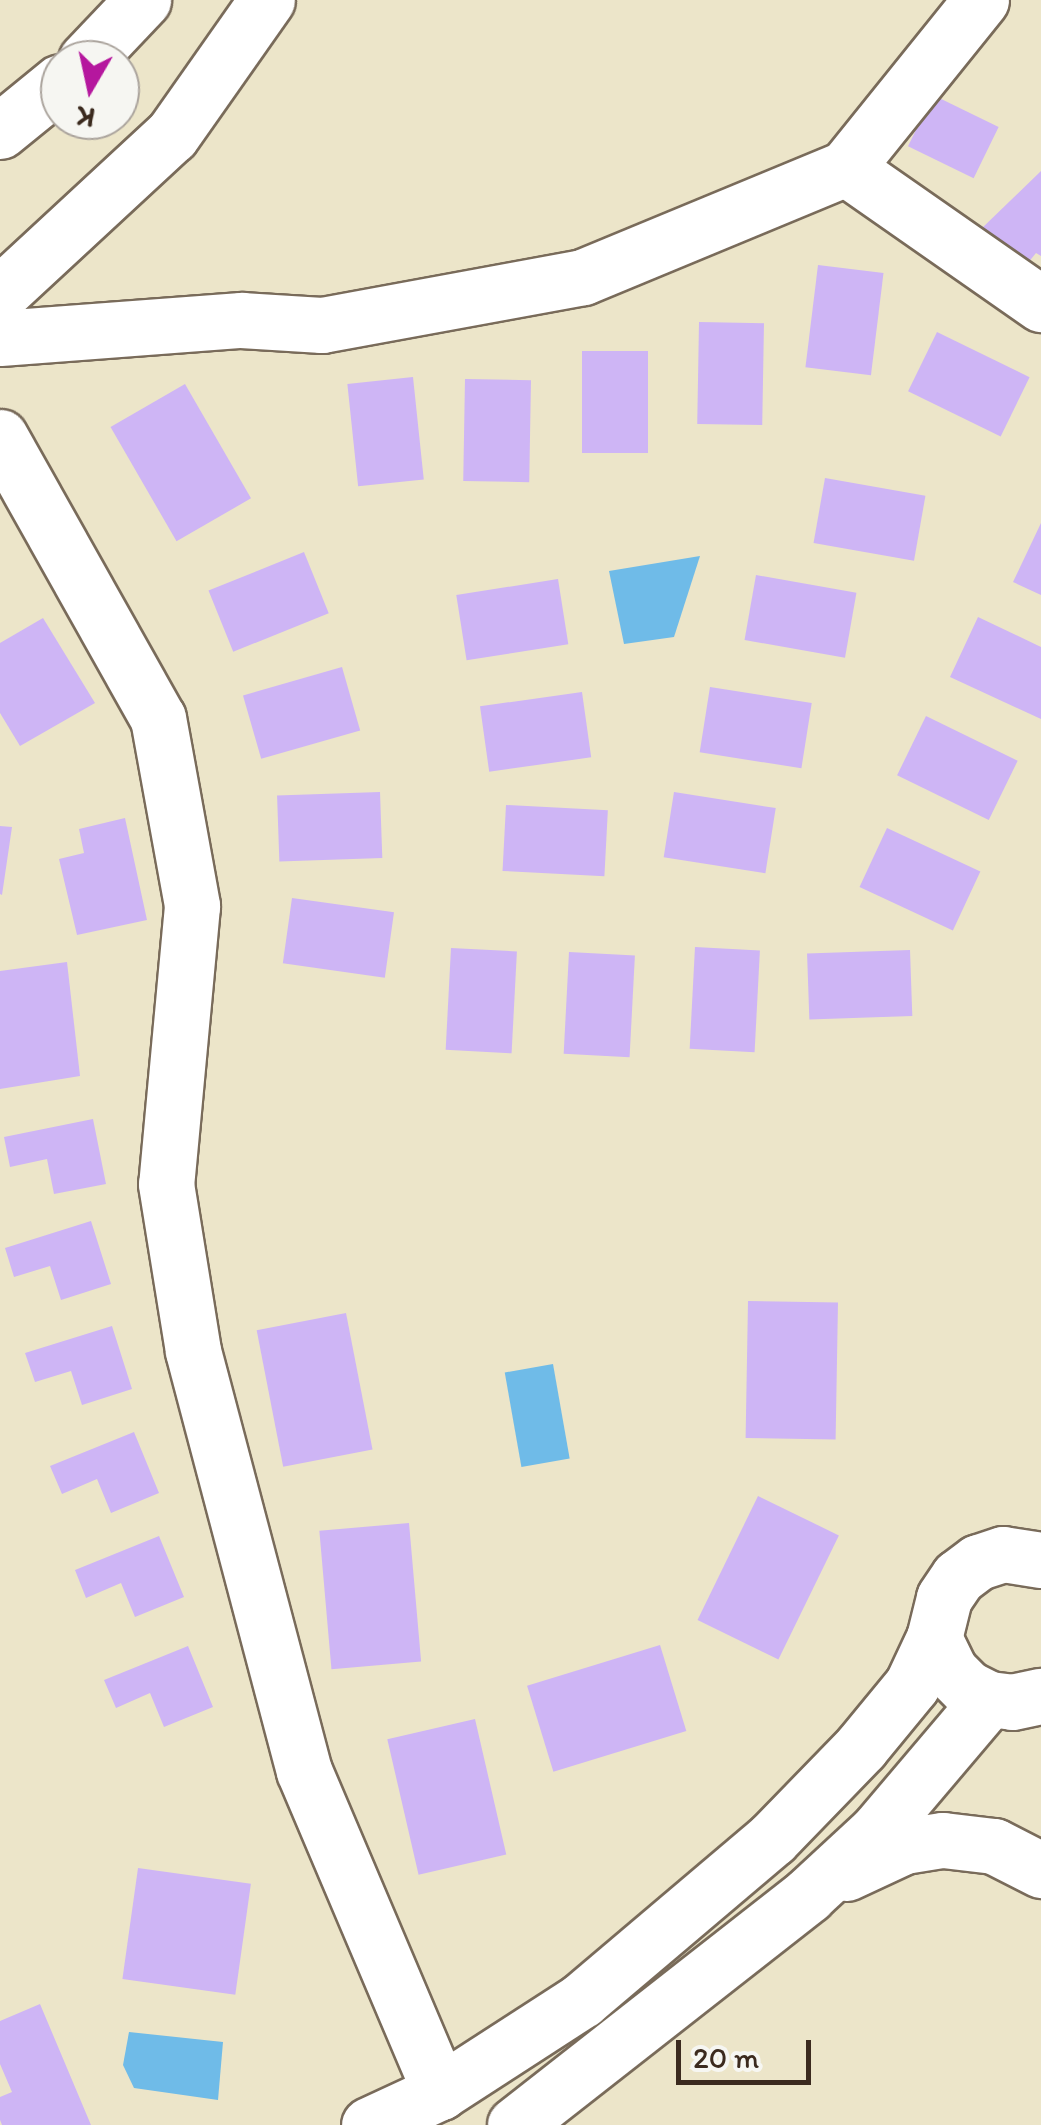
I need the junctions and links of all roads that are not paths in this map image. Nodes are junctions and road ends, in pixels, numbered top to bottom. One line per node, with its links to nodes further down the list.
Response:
1 (143, 0): 4 (street)
2 (266, 0): 8 (street)
3 (980, 0): 7 (street)
4 (105, 40)
5 (40, 98): 6 (street)
6 (0, 131)
7 (846, 168): 9 (street); 10 (street)
8 (0, 294)
9 (1041, 304)
10 (0, 338)
11 (0, 437): 17 (street)
12 (1041, 1560): 13 (street)
13 (934, 1638): 14 (street); 17 (street)
14 (1026, 1703): 16 (street)
15 (1041, 1870): 16 (street)
16 (808, 1894): 19 (street)
17 (440, 2092): 18 (street)
18 (370, 2125)
19 (515, 2125)

